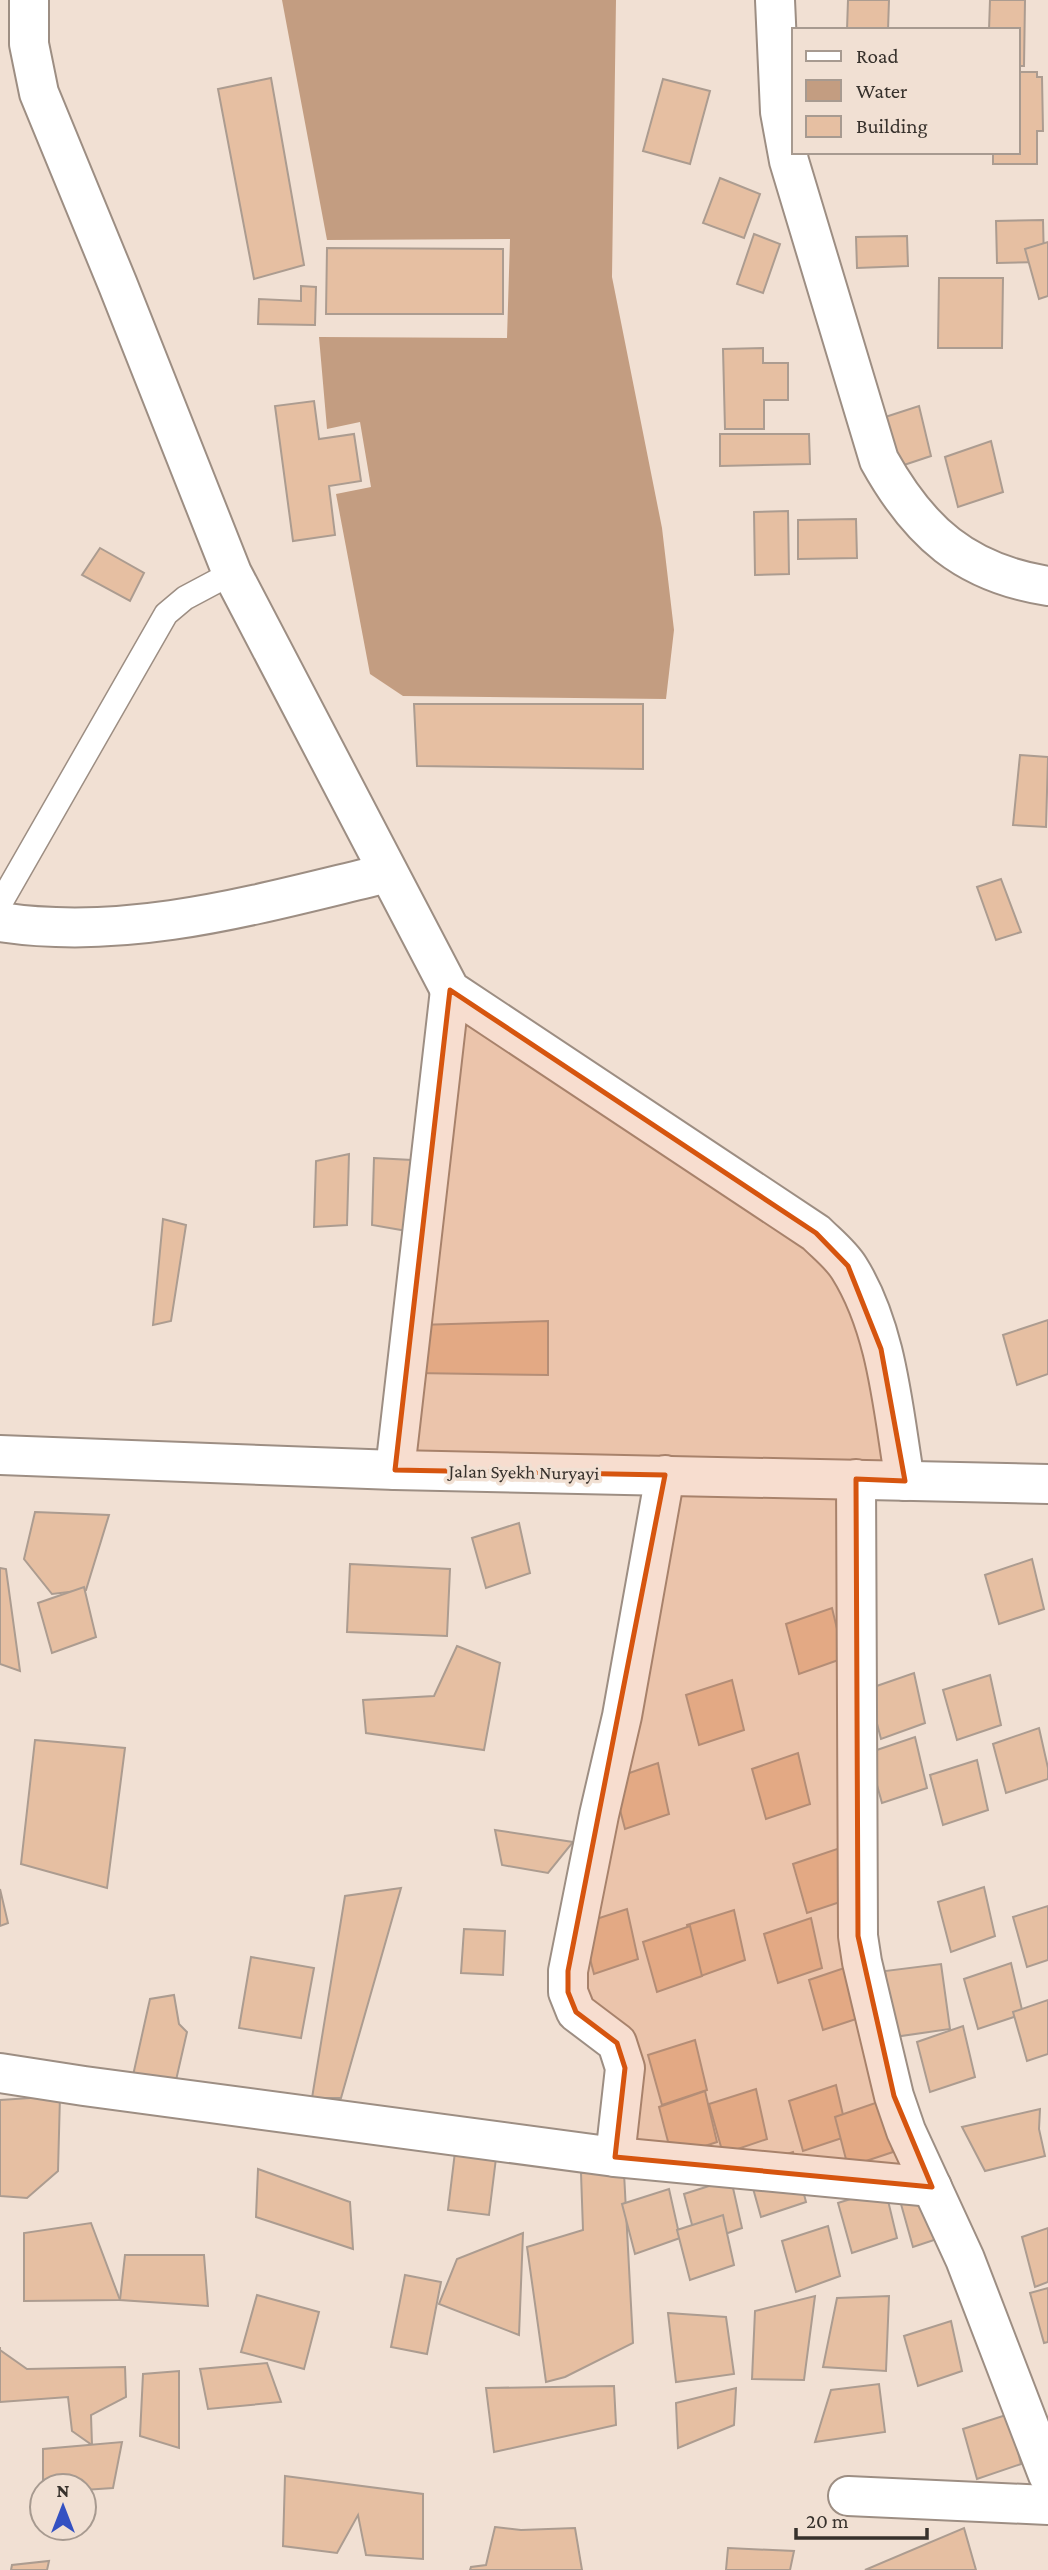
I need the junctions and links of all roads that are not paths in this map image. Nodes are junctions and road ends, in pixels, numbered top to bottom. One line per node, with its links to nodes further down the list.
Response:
1 (29, 0): 3 (street)
2 (775, 0): 4 (street)
3 (232, 573): 5 (street); 6 (lane)
4 (1048, 586)
5 (388, 873): 7 (street); 8 (street)
6 (0, 904)
7 (0, 922)
8 (450, 990): 10 (street); 13 (street)
9 (0, 1455): 10 (street, Jalan Syekh Nuryayi)
10 (395, 1470): 11 (street, Jalan Syekh Nuryayi)
11 (665, 1475): 12 (street, Jalan Syekh Nuryayi); 16 (street)
12 (856, 1479): 13 (street, Jalan Syekh Nuryayi); 17 (street)
13 (905, 1481): 14 (street, Jalan Syekh Nuryayi)
14 (1048, 1484)
15 (0, 2073): 16 (street)
16 (615, 2157): 17 (street)
17 (932, 2187): 18 (street)
18 (1048, 2475)
19 (848, 2496): 20 (street)
20 (1048, 2505)

